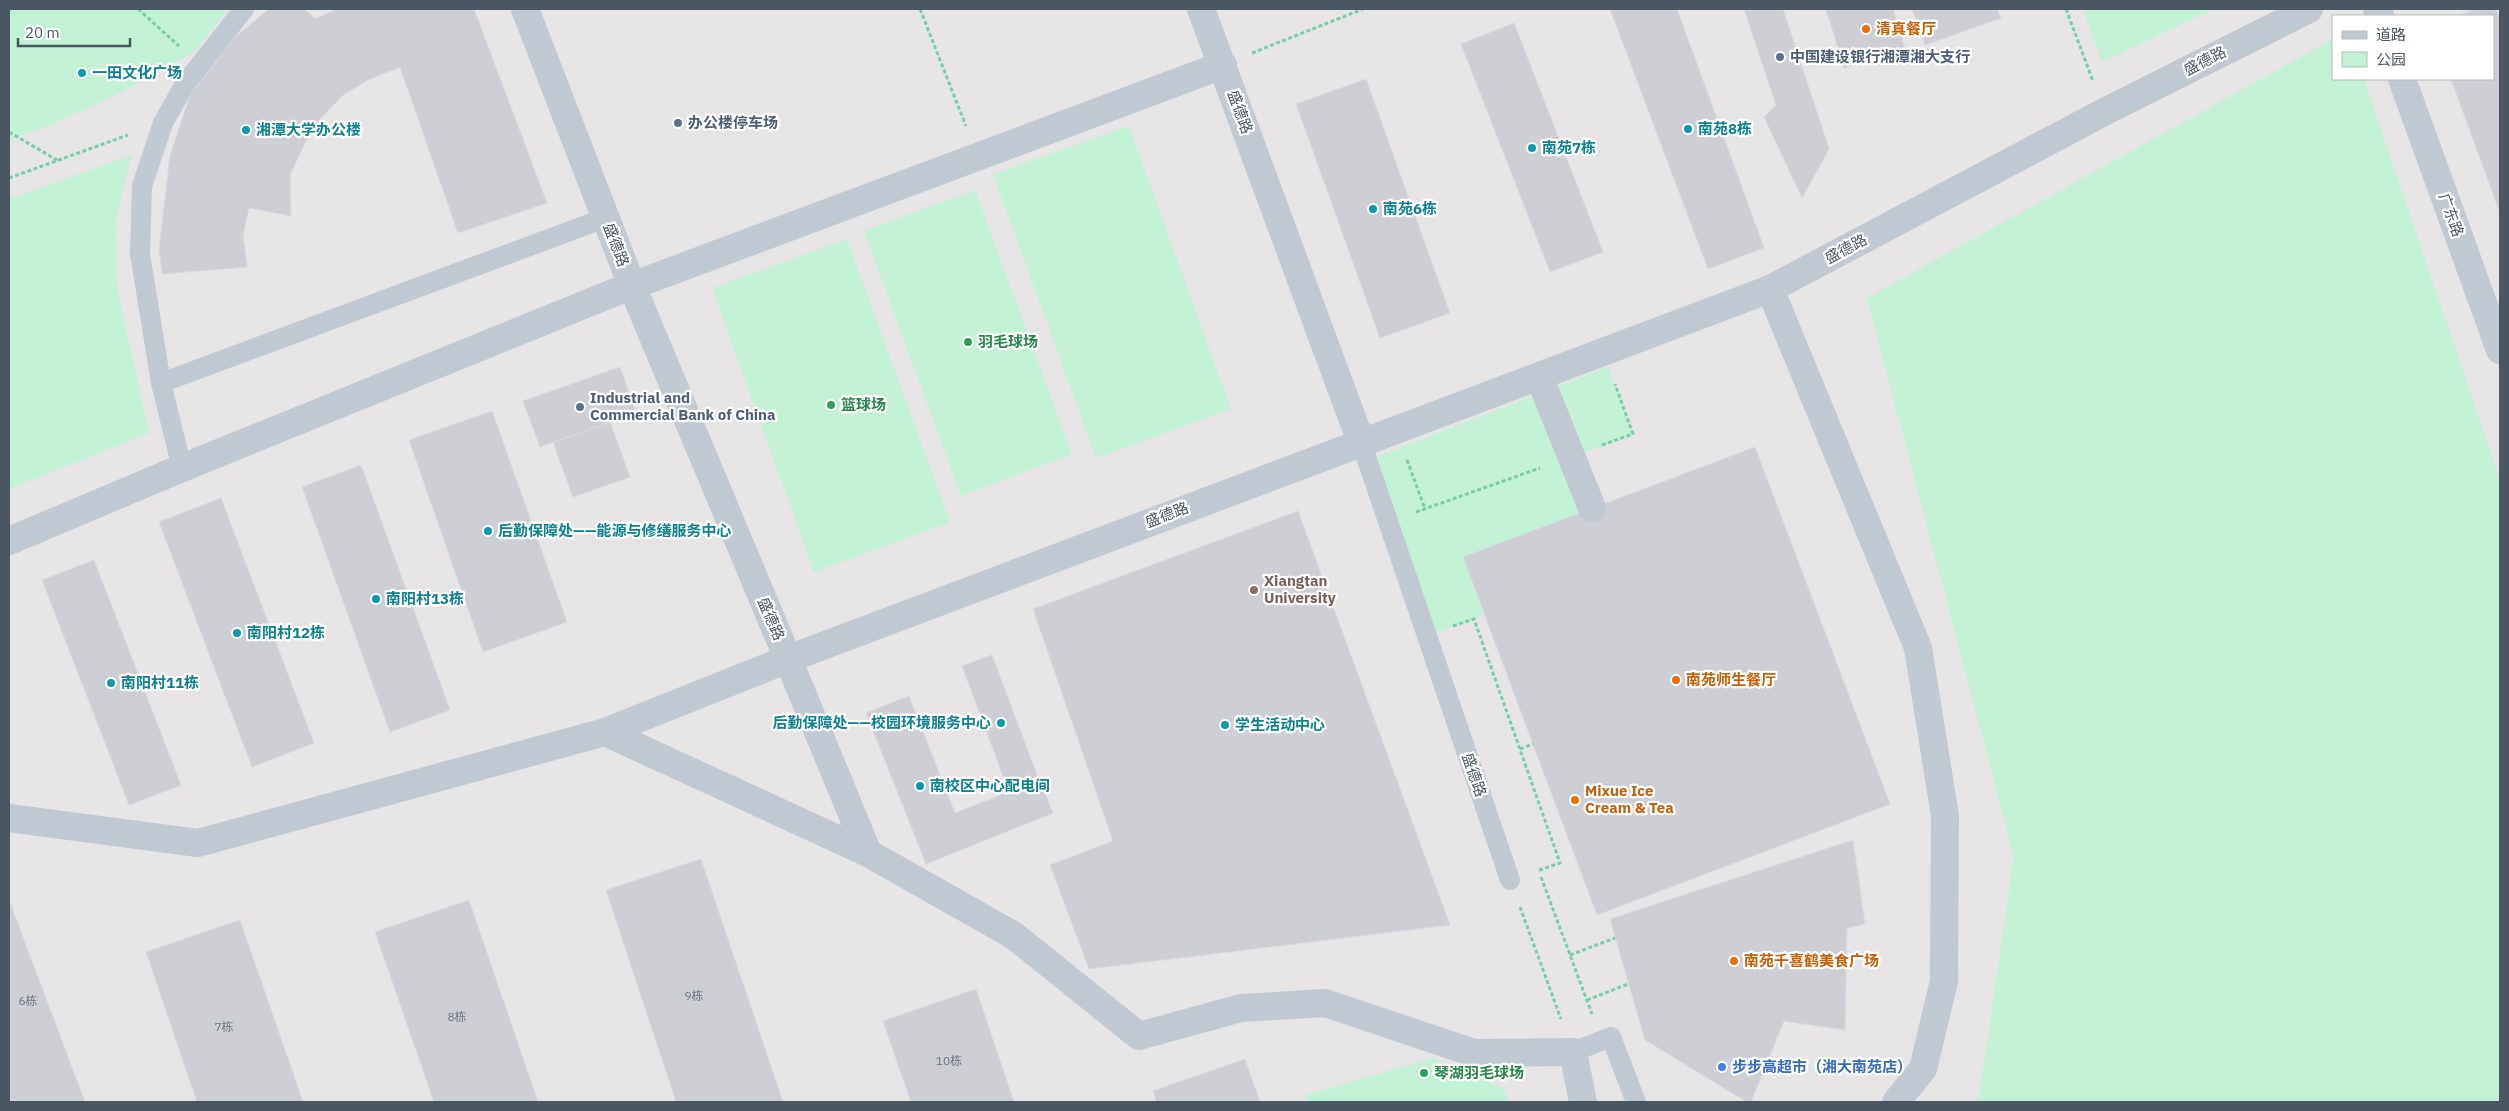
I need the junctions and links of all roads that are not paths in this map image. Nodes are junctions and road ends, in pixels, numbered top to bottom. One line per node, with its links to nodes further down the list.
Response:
1 (244, 9): 12 (lane)
2 (525, 9): 7 (street, 盛德路)
3 (1201, 9): 5 (street, 盛德路)
4 (2309, 9): 9 (street, 盛德路)
5 (1223, 65): 8 (street); 13 (street, 盛德路)
6 (2402, 80): 10 (street, 广东路)
7 (605, 218): 8 (street, 盛德路); 12 (lane)
8 (632, 286): 14 (street); 17 (street, 盛德路)
9 (1770, 289): 11 (street, 盛德路); 25 (street)
10 (2500, 350)
11 (1539, 376): 13 (street, 盛德路); 15 (street)
12 (161, 383): 14 (lane)
13 (1361, 442): 17 (street, 盛德路); 21 (lane, 盛德路)
14 (182, 468): 16 (street)
15 (1592, 508)
16 (9, 541)
17 (788, 660): 18 (street); 20 (street)
18 (606, 732): 19 (street); 20 (street)
19 (9, 818)
20 (868, 852): 22 (street)
21 (1510, 880)
22 (1573, 1052): 23 (street); 24 (lane)
23 (1583, 1102)
24 (1636, 1102)
25 (1896, 1102)

